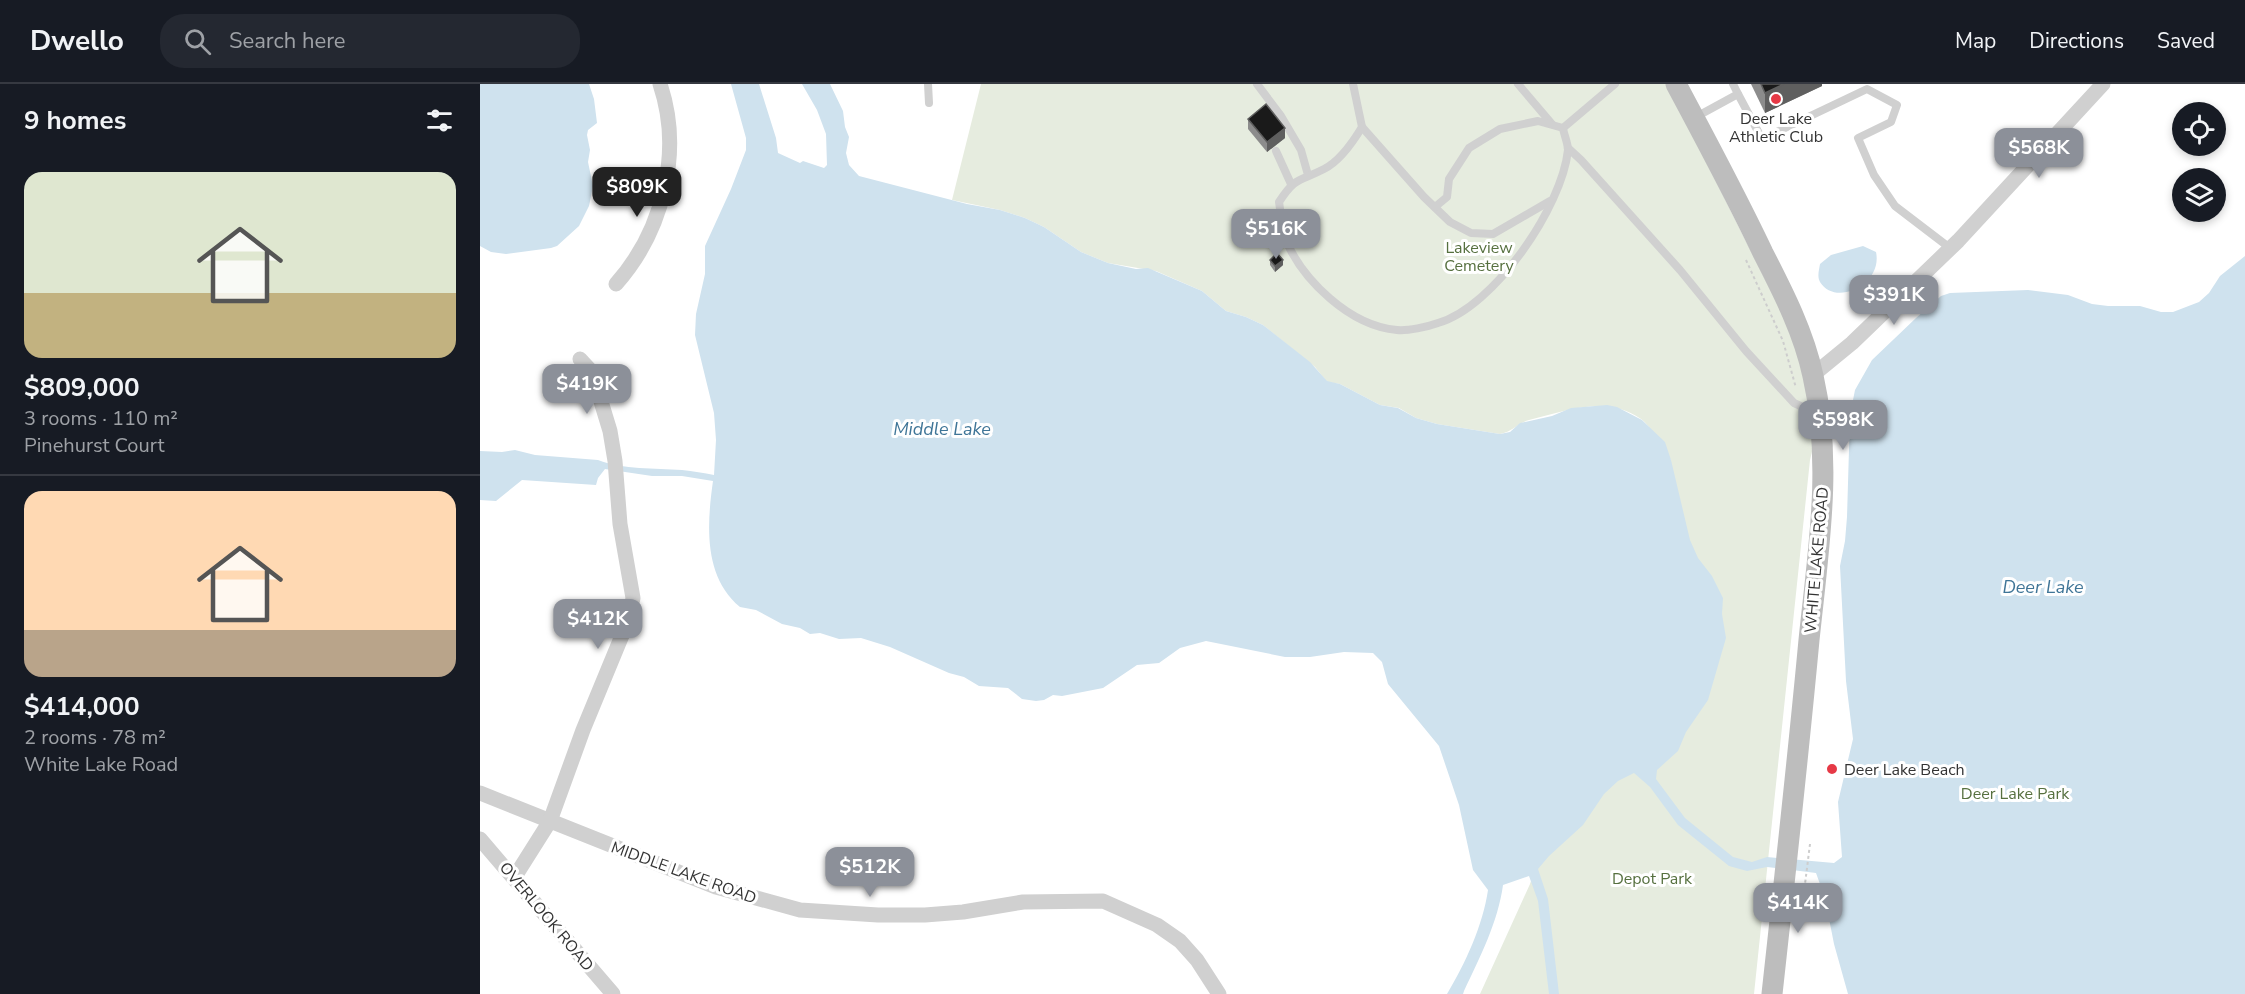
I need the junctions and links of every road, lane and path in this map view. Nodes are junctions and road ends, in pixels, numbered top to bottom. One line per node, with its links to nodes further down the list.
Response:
1 (660, 84): 24 (street)
2 (928, 84): 11 (lane)
3 (1257, 84): 18 (lane)
4 (1353, 84): 14 (lane)
5 (1518, 84): 13 (lane)
6 (1615, 84): 15 (lane)
7 (1676, 84): 12 (street, WHITE LAKE ROAD)
8 (1734, 84): 10 (lane)
9 (2103, 84): 22 (street)
10 (1738, 94): 12 (lane); 22 (lane)
11 (929, 102)
12 (1694, 118): 26 (street, WHITE LAKE ROAD)
13 (1553, 125): 15 (lane); 21 (lane)
14 (1362, 127): 18 (lane); 21 (lane)
15 (1563, 128): 16 (lane)
16 (1568, 148): 20 (lane); 27 (lane)
17 (1276, 152): 19 (lane)
18 (1308, 175): 19 (lane)
19 (1291, 184): 20 (lane)
20 (1552, 200): 21 (lane)
21 (1435, 207)
22 (1950, 248): 26 (street)
23 (1742, 251): 27 (path)
24 (616, 284)
25 (580, 359): 30 (street)
26 (1813, 375): 28 (street, WHITE LAKE ROAD)
27 (1800, 405): 28 (lane)
28 (1820, 415): 37 (street, WHITE LAKE ROAD)
29 (480, 793): 30 (street, MIDDLE LAKE ROAD)
30 (550, 821): 33 (street); 36 (street, MIDDLE LAKE ROAD)
31 (480, 839): 33 (street, OVERLOOK ROAD)
32 (1809, 846): 34 (path)
33 (514, 878): 35 (street, OVERLOOK ROAD)
34 (1816, 903)
35 (613, 994)
36 (1219, 994)
37 (1772, 994)

